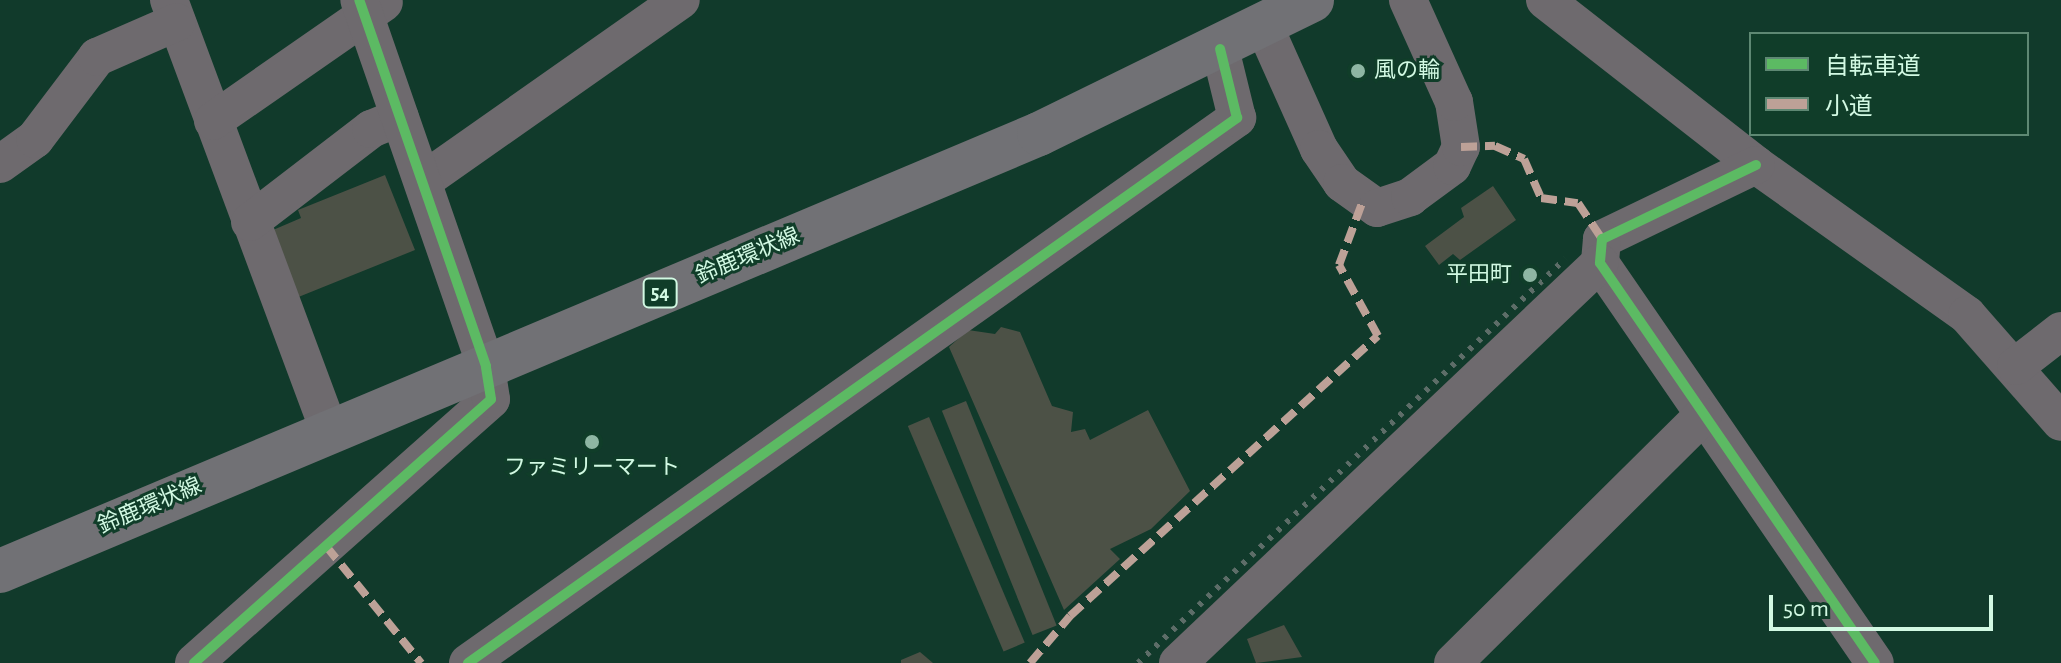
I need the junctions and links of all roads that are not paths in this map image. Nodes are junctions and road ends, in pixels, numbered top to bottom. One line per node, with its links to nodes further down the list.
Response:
1 (681, 0): 13 (street)
2 (1312, 0): 7 (main road, 鈴鹿環状線 / 54)
3 (1408, 0): 7 (street)
4 (1545, 0): 12 (street)
5 (370, 5): 9 (street); 10 (street)
6 (173, 11): 10 (street); 11 (street)
7 (1264, 26): 8 (main road, 鈴鹿環状線 / 54)
8 (1220, 49): 17 (main road, 鈴鹿環状線 / 54); 24 (street)
9 (400, 117): 13 (street); 14 (street)
10 (213, 121): 14 (street)
11 (0, 164)
12 (1756, 165): 15 (street); 18 (street)
13 (423, 181): 17 (street)
14 (250, 222): 21 (street)
15 (1600, 263): 19 (street); 25 (street)
16 (2061, 331): 18 (street)
17 (486, 366): 21 (main road, 鈴鹿環状線 / 54); 23 (street)
18 (2016, 366): 20 (street)
19 (1703, 416): 26 (street); 27 (street)
20 (2061, 422)
21 (329, 430): 22 (main road, 鈴鹿環状線 / 54)
22 (0, 570)
23 (194, 663)
24 (468, 663)
25 (1178, 663)
26 (1453, 663)
27 (1875, 663)

